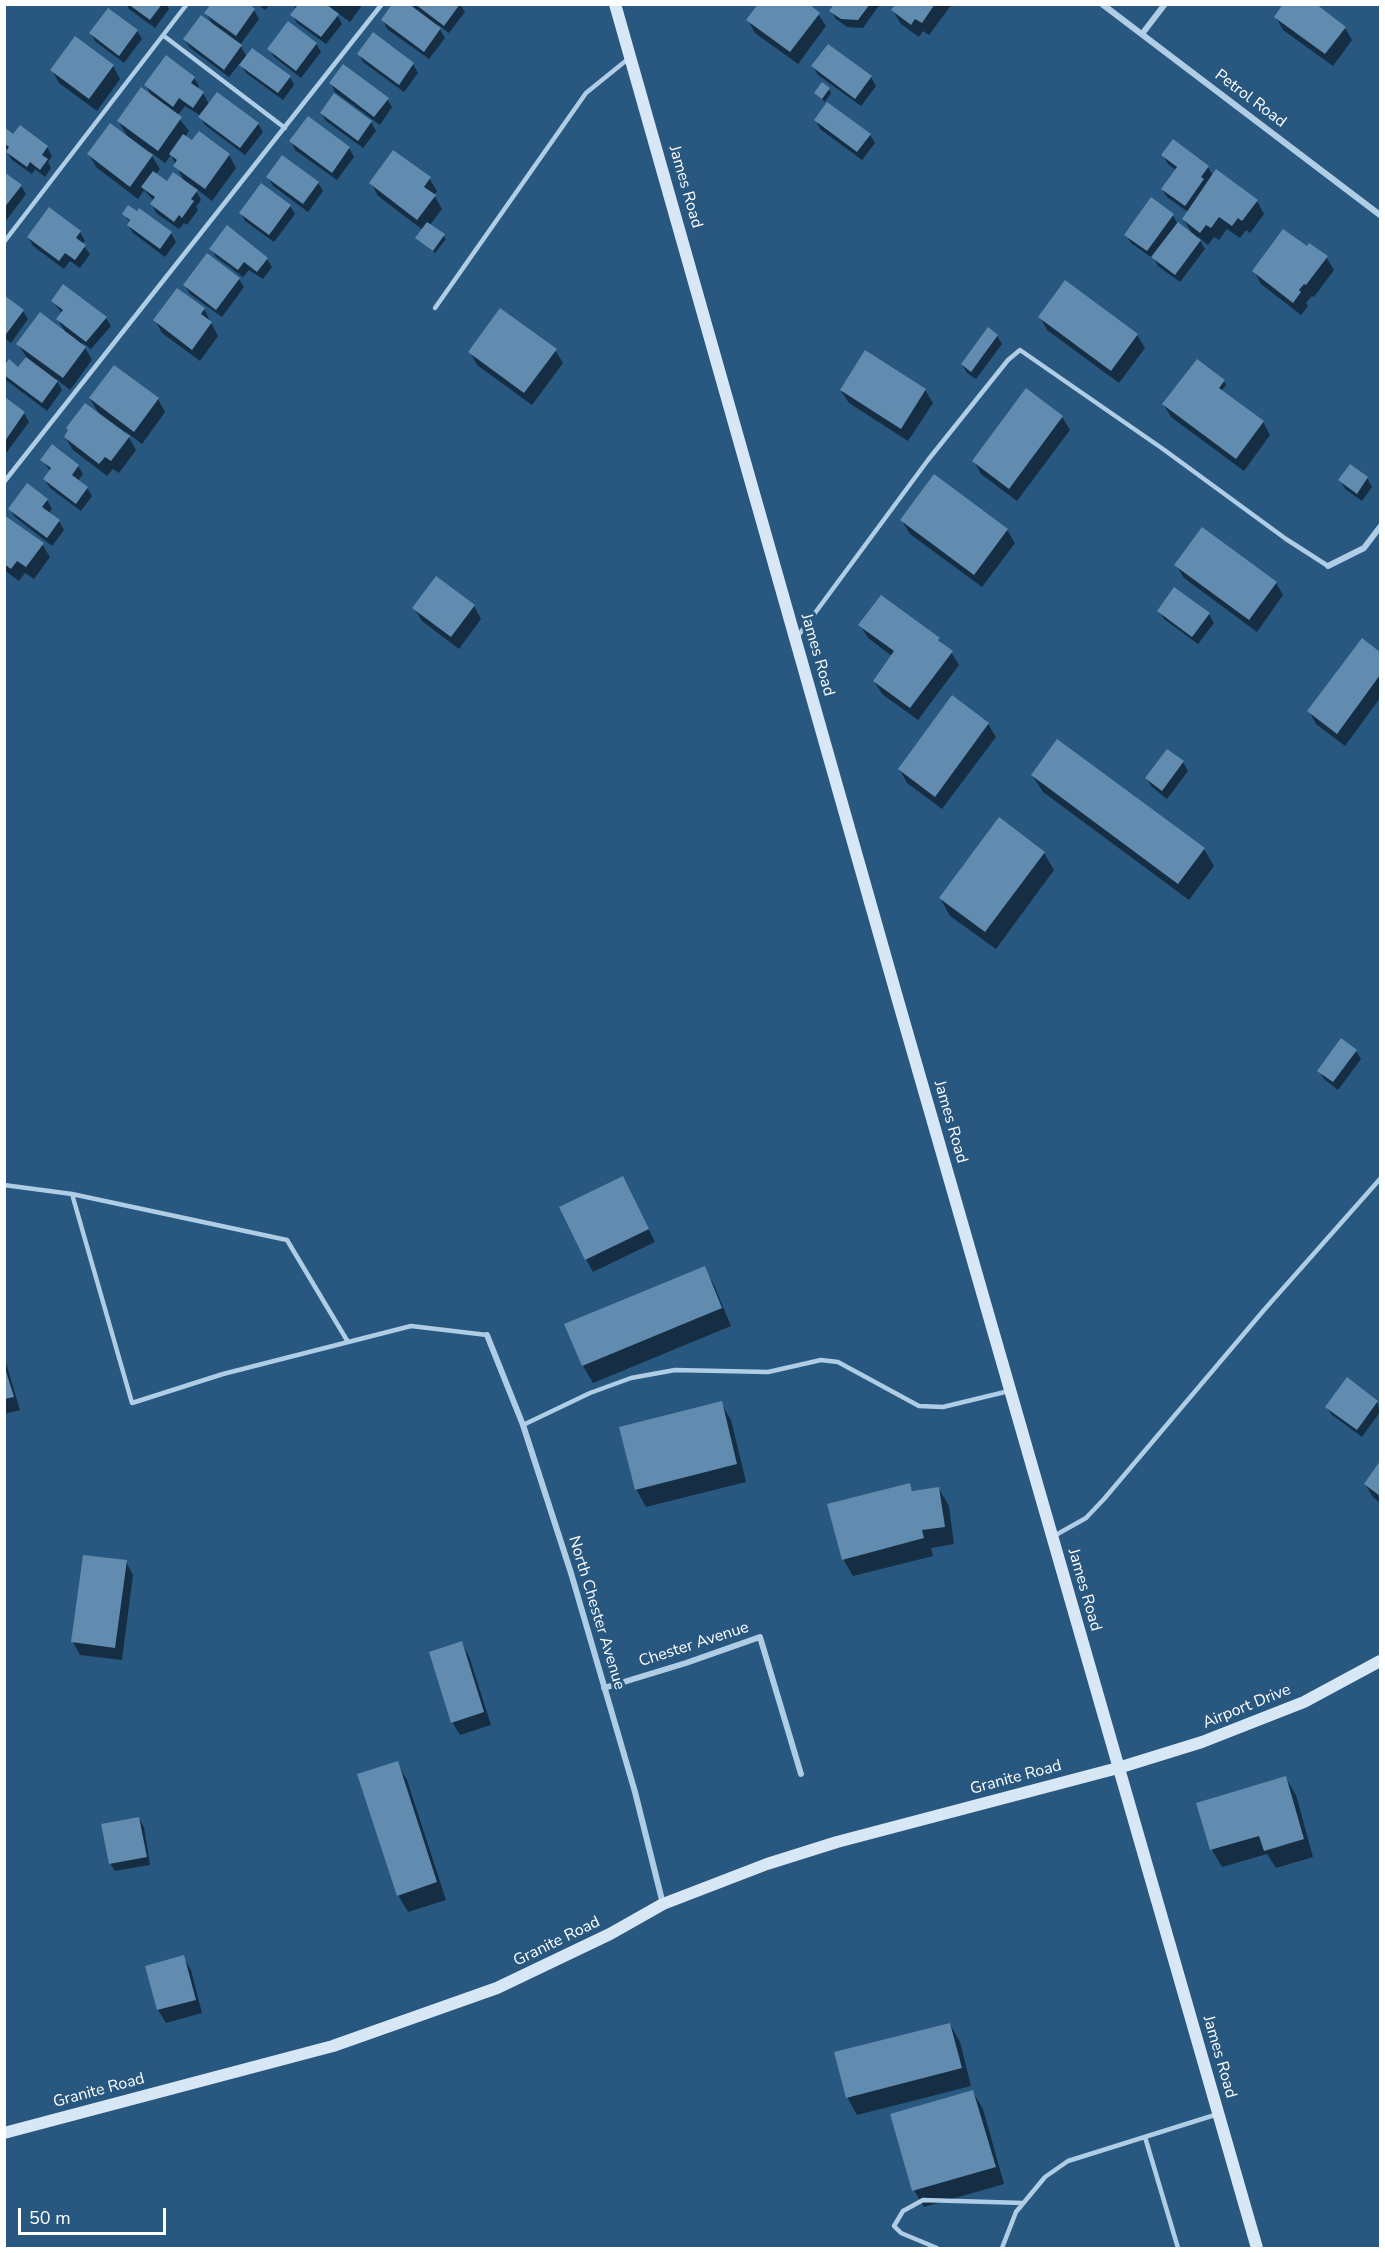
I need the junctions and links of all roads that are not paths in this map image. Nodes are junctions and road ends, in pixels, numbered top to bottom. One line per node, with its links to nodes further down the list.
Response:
1 (188, 4): 7 (lane)
2 (382, 4): 9 (lane)
3 (615, 4): 8 (main road, James Road)
4 (1102, 4): 6 (street, Petrol Road)
5 (1165, 4): 6 (street)
6 (1142, 34): 10 (street, Petrol Road)
7 (164, 36): 9 (lane); 11 (lane)
8 (630, 57): 12 (lane); 16 (main road, James Road)
9 (285, 128): 13 (lane)
10 (1380, 215)
11 (4, 242)
12 (435, 308)
13 (4, 482)
14 (1380, 527): 15 (street)
15 (1328, 566): 16 (lane)
16 (796, 639): 22 (main road, James Road)
17 (1380, 1179): 24 (lane)
18 (4, 1185): 19 (lane)
19 (72, 1194): 21 (lane); 21 (lane)
20 (487, 1335): 21 (lane); 23 (street, North Chester Avenue)
21 (348, 1342)
22 (1010, 1390): 23 (lane); 24 (main road, James Road)
23 (524, 1425): 26 (street, North Chester Avenue)
24 (1052, 1537): 27 (main road, James Road)
25 (1380, 1661): 27 (main road, Airport Drive)
26 (604, 1688): 28 (street, Chester Avenue); 29 (street, North Chester Avenue)
27 (1118, 1768): 29 (main road, Granite Road); 30 (main road, James Road)
28 (801, 1774)
29 (663, 1904): 31 (main road, Granite Road)
30 (1218, 2114): 32 (lane); 37 (main road, James Road)
31 (4, 2133)
32 (1145, 2137): 33 (lane); 36 (lane)
33 (1023, 2203): 34 (lane); 35 (lane)
34 (938, 2248)
35 (1002, 2248)
36 (1178, 2248)
37 (1257, 2248)

